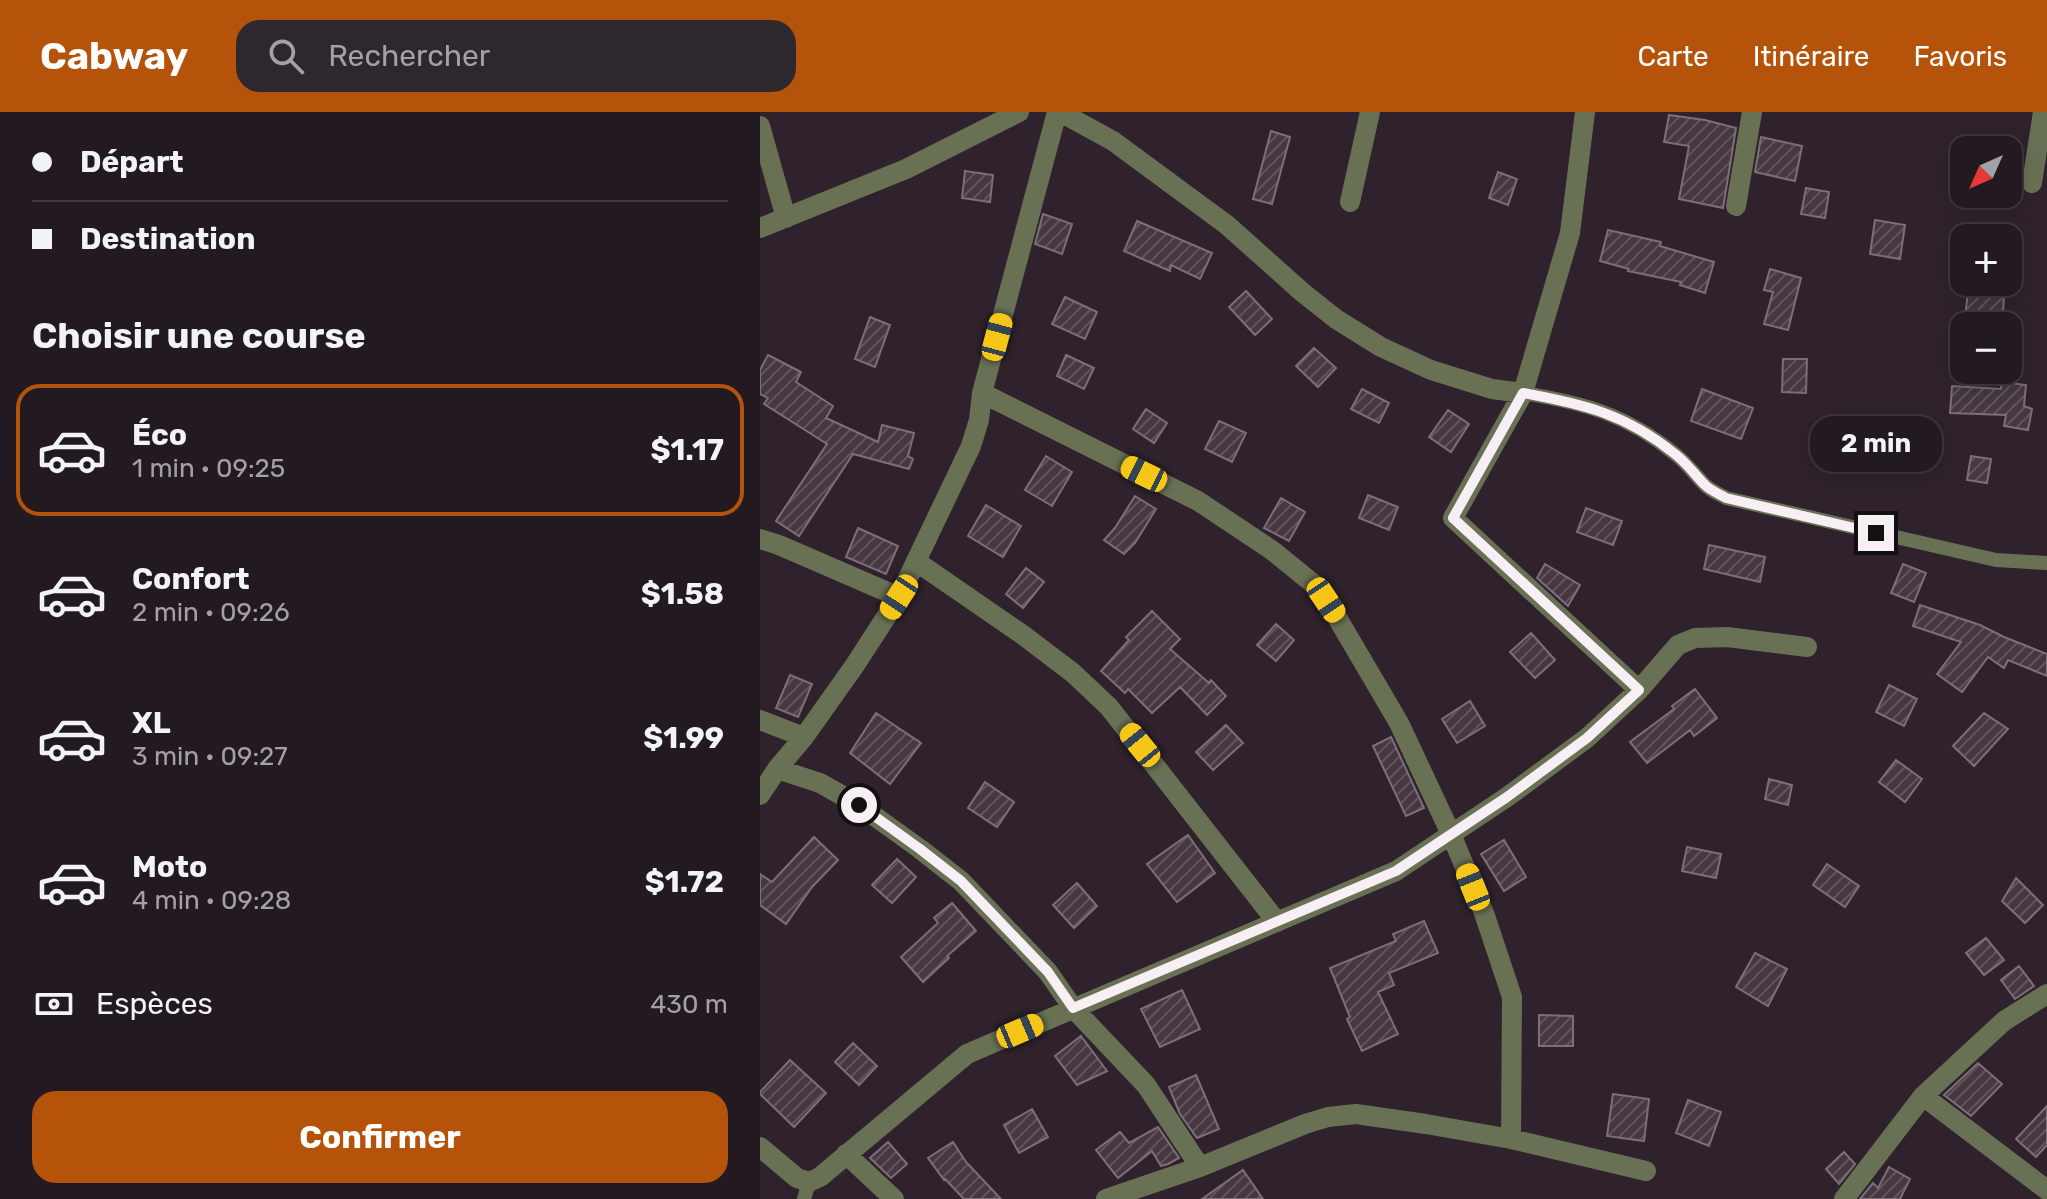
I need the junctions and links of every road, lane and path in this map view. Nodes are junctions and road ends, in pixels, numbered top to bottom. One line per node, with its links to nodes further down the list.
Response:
1 (1019, 112): 11 (street)
2 (1058, 112): 13 (street); 14 (street)
3 (1370, 112): 9 (street)
4 (1585, 112): 14 (street)
5 (1752, 112): 10 (street)
6 (2043, 112): 8 (street)
7 (760, 126): 11 (street)
8 (2032, 183)
9 (1350, 202)
10 (1736, 206)
11 (786, 218): 12 (street)
12 (760, 228)
13 (982, 393): 16 (street); 25 (street)
14 (1523, 393): 17 (lane); 20 (street)
15 (760, 539): 18 (street)
16 (917, 562): 18 (street); 26 (street)
17 (2047, 563)
18 (899, 597): 22 (street)
19 (1807, 647): 20 (street)
20 (1639, 690): 25 (street)
21 (760, 720): 22 (street)
22 (804, 737): 23 (street)
23 (777, 769): 24 (street); 28 (street)
24 (760, 795)
25 (1451, 834): 26 (street); 30 (street)
26 (1277, 922): 28 (street)
27 (2047, 994): 29 (street)
28 (1073, 1008): 32 (street); 33 (street)
29 (1923, 1096): 35 (street); 39 (street)
30 (1511, 1139): 33 (street); 34 (street)
31 (760, 1147): 36 (street)
32 (846, 1154): 36 (street); 37 (street)
33 (1200, 1167): 38 (street)
34 (1646, 1171)
35 (2042, 1188)
36 (807, 1191)
37 (894, 1199)
38 (1106, 1199)
39 (1844, 1199)

